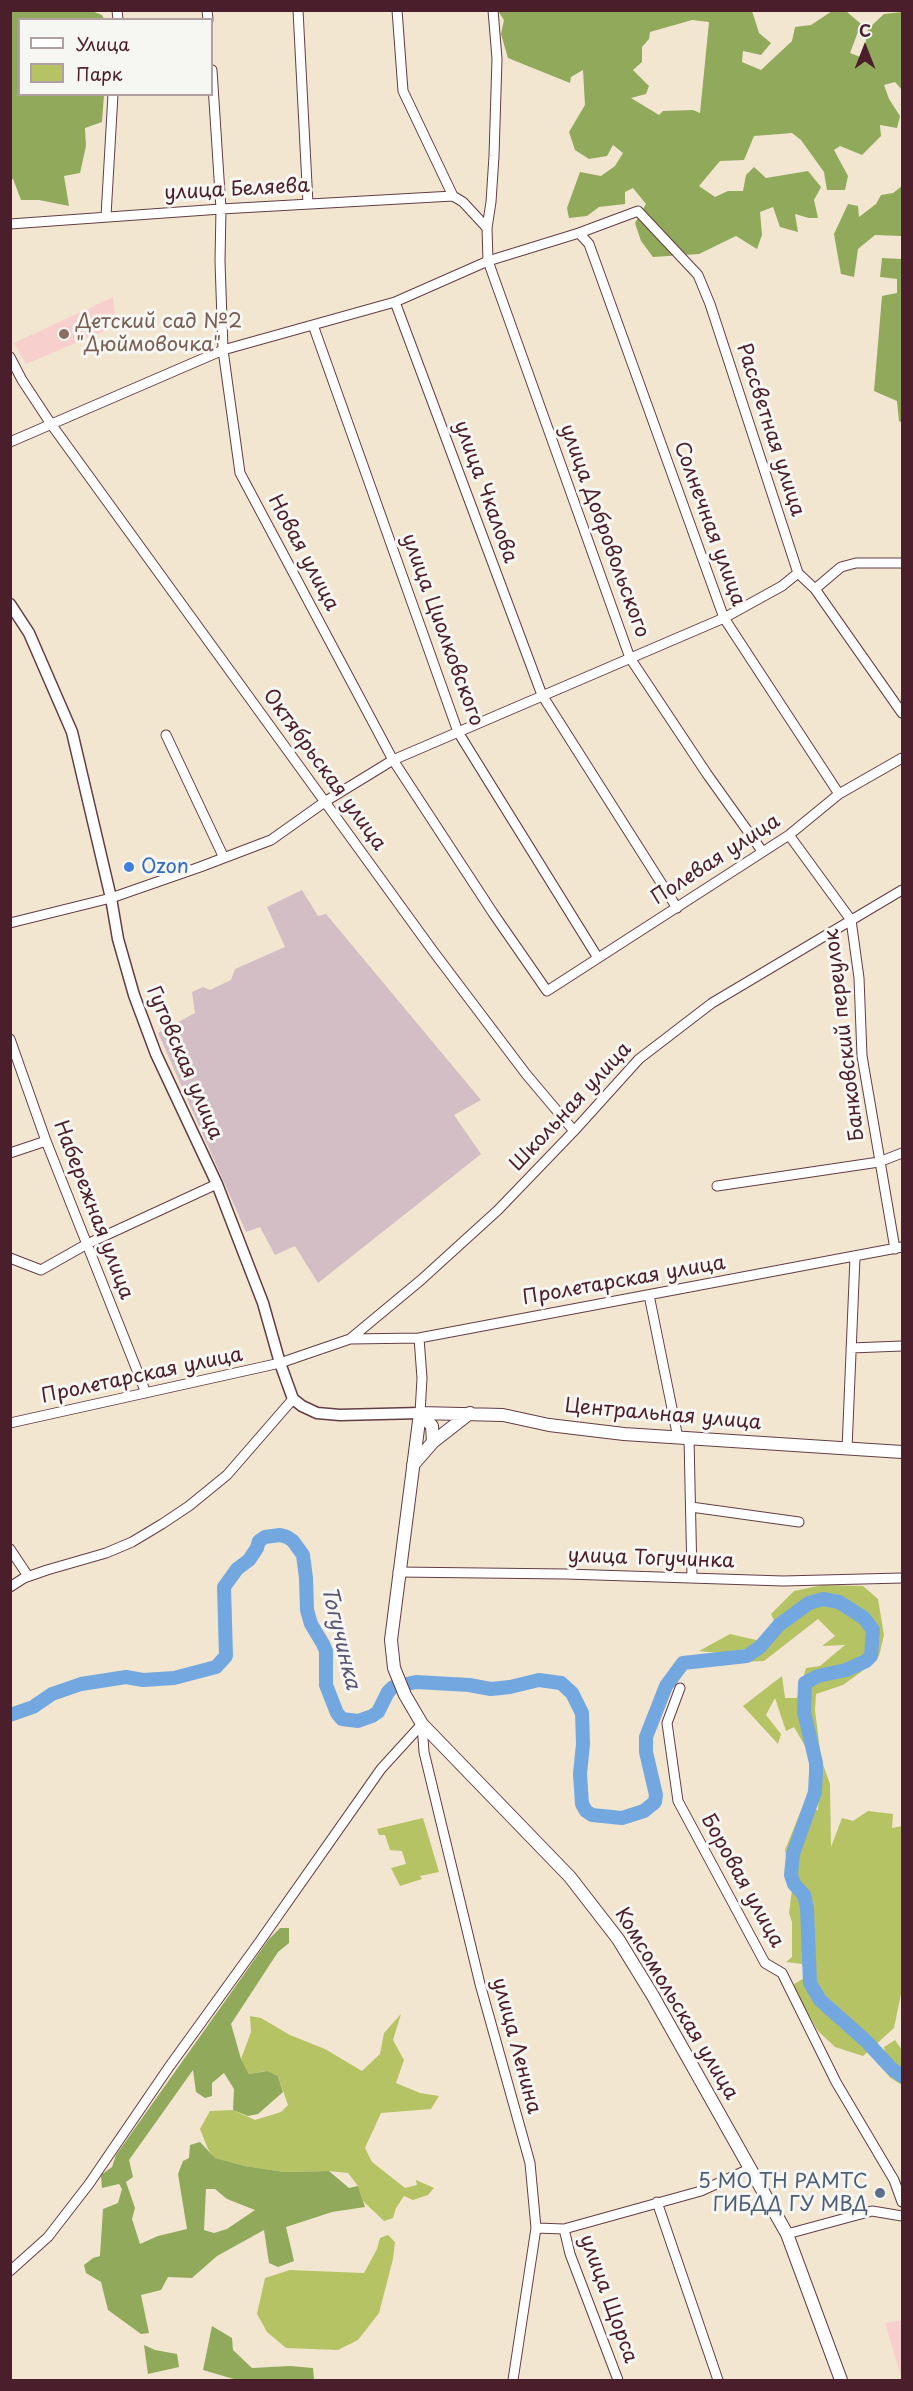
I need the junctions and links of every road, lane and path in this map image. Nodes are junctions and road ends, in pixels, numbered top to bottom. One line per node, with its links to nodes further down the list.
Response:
1 (298, 10): 7 (street)
2 (397, 10): 6 (street)
3 (493, 10): 11 (street, улица Добровольского)
4 (213, 85): 8 (street, Новая улица)
5 (113, 96): 9 (street)
6 (453, 196): 7 (street, улица Беляева); 11 (street)
7 (308, 204): 8 (street, улица Беляева)
8 (221, 208): 9 (street, улица Беляева); 16 (street, Новая улица)
9 (106, 216): 10 (street, улица Беляева)
10 (10, 224)
11 (486, 228): 13 (street, улица Добровольского)
12 (579, 233): 13 (street); 21 (street, Рассветная улица); 24 (street, Солнечная улица)
13 (488, 261): 14 (street); 25 (street, улица Добровольского)
14 (395, 302): 15 (street); 26 (street, улица Чкалова)
15 (313, 325): 16 (street); 28 (street, улица Циолковского)
16 (223, 350): 18 (street); 31 (street, Новая улица)
17 (10, 357): 18 (street, Октябрьская улица)
18 (51, 424): 19 (street); 33 (street, Октябрьская улица)
19 (10, 442)
20 (903, 563): 22 (street)
21 (798, 573): 22 (street, Рассветная улица); 24 (street)
22 (815, 589): 27 (street, Рассветная улица)
23 (10, 604): 38 (street, Гутовская улица)
24 (724, 618): 25 (street); 32 (street, Солнечная улица)
25 (630, 658): 26 (street); 35 (street, улица Добровольского)
26 (542, 695): 28 (street); 39 (street, улица Чкалова)
27 (903, 713)
28 (458, 732): 31 (street); 42 (street, улица Циолковского)
29 (166, 735): 36 (street)
30 (903, 758): 32 (street, Полевая улица)
31 (393, 760): 33 (street); 43 (street, Новая улица)
32 (839, 795): 34 (street, Полевая улица)
33 (326, 801): 36 (street); 45 (street, Октябрьская улица)
34 (789, 835): 35 (street, Полевая улица); 40 (street, Банковский переулок)
35 (762, 851): 39 (street, Полевая улица)
36 (224, 858): 38 (street)
37 (903, 890): 40 (street, Школьная улица)
38 (111, 898): 41 (street); 50 (street, Гутовская улица)
39 (677, 908): 42 (street, Полевая улица)
40 (851, 920): 45 (street, Школьная улица); 49 (street, Банковский переулок)
41 (10, 923)
42 (598, 958): 43 (street, Полевая улица)
43 (548, 991)
44 (10, 1039): 46 (street, Набережная улица)
45 (574, 1131): 58 (street, Школьная улица)
46 (46, 1141): 47 (street); 52 (street, Набережная улица)
47 (10, 1153)
48 (903, 1153): 49 (street)
49 (879, 1161): 51 (street); 53 (street, Банковский переулок)
50 (217, 1184): 52 (street); 61 (street, Гутовская улица)
51 (717, 1186)
52 (87, 1244): 55 (street); 62 (street, Набережная улица)
53 (898, 1248): 54 (street, Пролетарская улица)
54 (855, 1257): 56 (street, Пролетарская улица); 60 (street)
55 (10, 1258)
56 (649, 1295): 57 (street, Пролетарская улица); 67 (street)
57 (419, 1338): 58 (street, Пролетарская улица); 64 (street)
58 (350, 1339): 61 (street, Школьная улица)
59 (903, 1346): 60 (street)
60 (850, 1348): 69 (street)
61 (280, 1363): 62 (street, Пролетарская улица); 63 (street, Гутовская улица)
62 (146, 1393): 66 (street, Пролетарская улица)
63 (293, 1399): 64 (street); 76 (street)
64 (420, 1413): 65 (main road, Центральная улица); 68 (main road); 71 (main road, Комсомольская улица)
65 (470, 1413): 67 (main road, Центральная улица); 68 (main road)
66 (10, 1423)
67 (684, 1438): 69 (main road, Центральная улица); 72 (street)
68 (434, 1442): 71 (main road)
69 (847, 1449): 70 (main road, Центральная улица)
70 (903, 1452)
71 (413, 1465): 75 (main road, Комсомольская улица)
72 (691, 1507): 73 (street); 77 (street)
73 (799, 1522)
74 (10, 1549): 76 (street)
75 (398, 1572): 77 (street, улица Тогучинка); 81 (main road, Комсомольская улица)
76 (28, 1576): 79 (street)
77 (692, 1577): 78 (street, улица Тогучинка)
78 (903, 1578)
79 (10, 1587)
80 (680, 1688): 84 (street, Боровая улица)
81 (422, 1724): 82 (main road, Комсомольская улица); 86 (street, улица Ленина); 89 (street)
82 (749, 2169): 83 (street); 88 (main road, Комсомольская улица)
83 (657, 2202): 87 (street); 92 (street)
84 (903, 2202)
85 (903, 2216): 88 (street)
86 (536, 2228): 87 (street); 90 (street, улица Ленина)
87 (564, 2229): 91 (street, улица Щорса)
88 (787, 2234): 93 (main road, Комсомольская улица)
89 (10, 2271)
90 (513, 2380)
91 (618, 2380)
92 (718, 2380)
93 (841, 2380)

